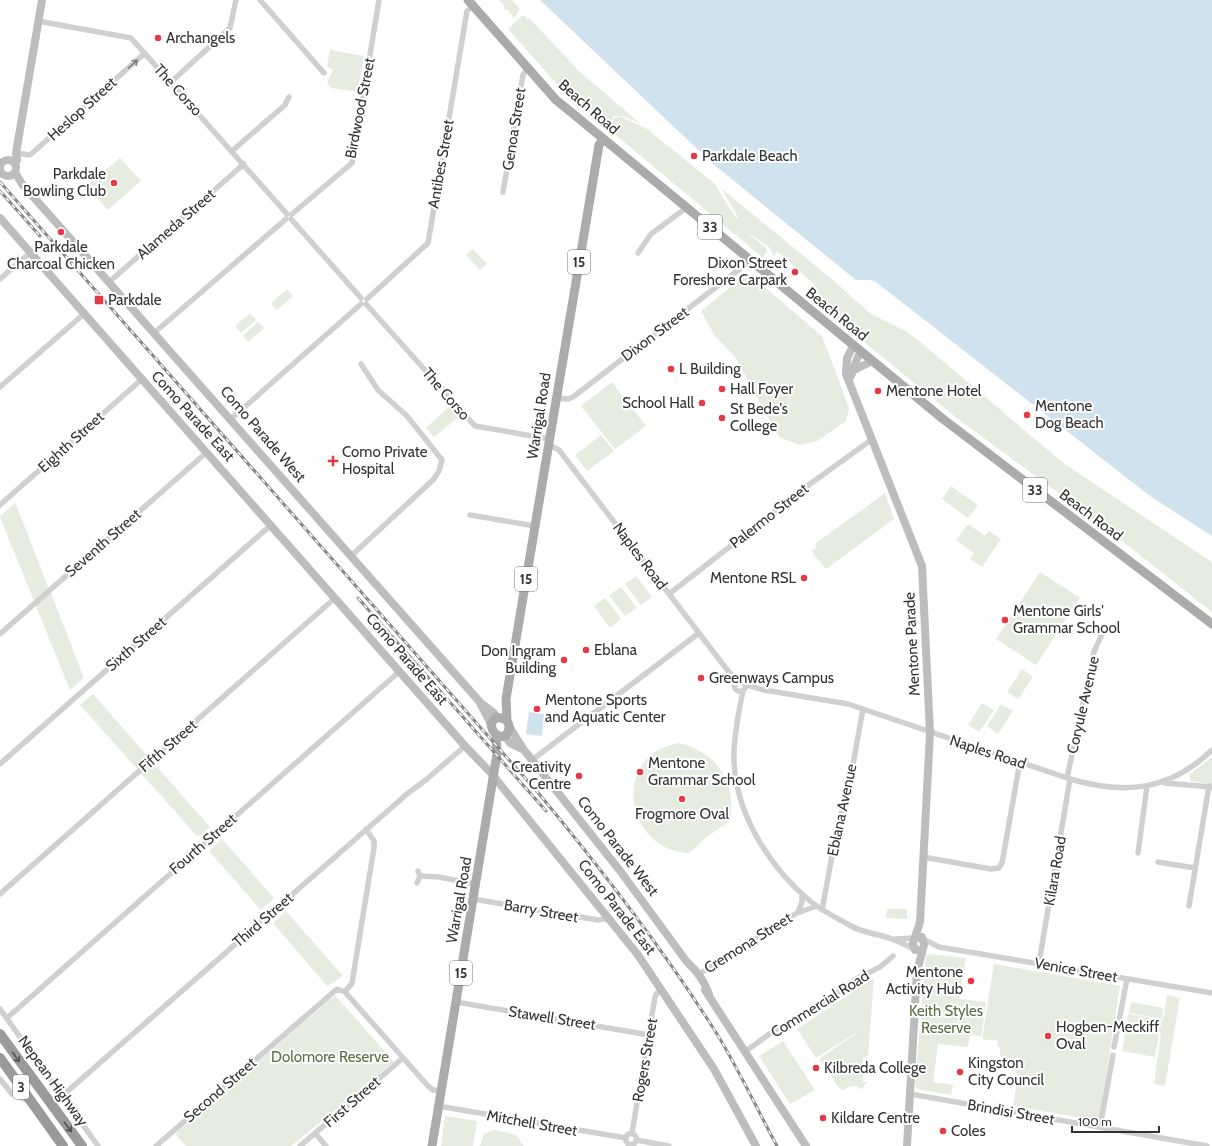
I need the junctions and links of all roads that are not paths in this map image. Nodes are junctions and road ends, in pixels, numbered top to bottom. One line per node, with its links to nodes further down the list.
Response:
1 (42, 0): 6 (street)
2 (236, 0): 10 (street)
3 (260, 0): 9 (street)
4 (379, 0): 19 (street, Birdwood Street)
5 (470, 3): 8 (main road, Beach Road / 33); 26 (street, Antibes Street)
6 (38, 21): 7 (street, The Corso); 14 (street)
7 (145, 53): 10 (street, The Corso); 14 (street, Heslop Street, one-way to 7)
8 (528, 68): 12 (main road, Beach Road / 33); 17 (street, Genoa Street)
9 (324, 73)
10 (171, 82): 13 (street, The Corso)
11 (289, 97): 13 (street)
12 (603, 139): 18 (main road, Beach Road / 33); 36 (main road, Warrigal Road / 15)
13 (232, 151): 15 (street, The Corso)
14 (16, 153): 16 (street)
15 (244, 164): 19 (street, The Corso); 25 (street, Alameda Street)
16 (5, 168): 25 (street, Como Parade West)
17 (503, 192)
18 (686, 208): 22 (street); 23 (main road, Beach Road / 33)
19 (289, 217): 26 (street, The Corso); 28 (street, Birdwood Street)
20 (0, 218): 21 (street, Como Parade East)
21 (31, 252): 24 (street); 27 (street, Como Parade East)
22 (638, 252)
23 (750, 261): 29 (main road, Beach Road / 33); 36 (street, Dixon Street)
24 (0, 279)
25 (109, 282): 28 (street, Como Parade West)
26 (364, 301): 37 (street, Antibes Street); 39 (street, The Corso)
27 (85, 313): 34 (street, Como Parade East); 35 (street)
28 (154, 333): 37 (street, Como Parade West)
29 (853, 346): 30 (main road, Beach Road / 33); 33 (street, Mentone Parade)
30 (861, 352): 31 (main road, Beach Road / 33); 33 (street)
31 (872, 361): 33 (street); 48 (main road, Beach Road / 33)
32 (360, 364): 45 (street)
33 (851, 375): 38 (street, Mentone Parade)
34 (142, 379): 40 (street, Como Parade East); 41 (street, Eighth Street)
35 (0, 387)
36 (557, 398): 39 (main road, Warrigal Road / 15)
37 (231, 419): 45 (street, Como Parade West)
38 (871, 440): 46 (street, Palermo Street); 58 (street, Mentone Parade)
39 (549, 442): 44 (main road, Warrigal Road / 15); 46 (street, Naples Road)
40 (207, 452): 43 (street, Como Parade East); 50 (street, Seventh Street)
41 (0, 505)
42 (470, 515): 44 (street)
43 (271, 525): 47 (street, Como Parade East); 65 (street, Sixth Street)
44 (535, 526): 54 (main road, Warrigal Road / 15)
45 (351, 556): 56 (street, Como Parade West)
46 (669, 594): 49 (street, Naples Road)
47 (335, 598): 52 (street, Como Parade East); 80 (street, Fifth Street)
48 (1212, 624)
49 (699, 633): 53 (street, Naples Road); 63 (street)
50 (0, 634)
51 (1102, 634): 68 (street, Coryule Avenue)
52 (400, 671): 60 (street, Como Parade East); 102 (street, Fourth Street)
53 (740, 687): 55 (street, Naples Road); 81 (street, Venice Street)
54 (506, 700): 56 (main road, Warrigal Road / 15); 57 (main road, Warrigal Road / 15)
55 (863, 709): 58 (street, Naples Road); 84 (street, Eblana Avenue)
56 (495, 719): 57 (main road); 59 (main road)
57 (508, 723): 59 (main road, 15); 61 (street, Como Parade West)
58 (930, 733): 64 (street, Naples Road); 75 (street, Mentone Parade)
59 (502, 736): 61 (street, Como Parade West); 67 (main road, Warrigal Road / 15)
60 (465, 746): 67 (street, Como Parade East); 73 (street, Third Street)
61 (524, 750): 63 (street, Como Parade West)
62 (1212, 750): 66 (street, Naples Road)
63 (532, 760): 92 (street, Como Parade West)
64 (1020, 762): 68 (street, Naples Road); 75 (street)
65 (0, 764)
66 (1185, 772): 69 (street, Naples Road); 70 (street)
67 (494, 777): 79 (main road, Warrigal Road / 15); 86 (street, Como Parade East)
68 (1068, 779): 71 (street, Naples Road); 93 (street, Kilara Road)
69 (1161, 783): 70 (street); 71 (street, Naples Road)
70 (1189, 784): 72 (street)
71 (1147, 786): 74 (street)
72 (1210, 787): 77 (street)
73 (366, 829): 97 (street); 113 (street, Third Street)
74 (1138, 853)
75 (923, 857): 87 (street, Mentone Parade)
76 (1158, 862): 77 (street)
77 (1195, 868): 83 (street)
78 (417, 883): 79 (street)
79 (476, 884): 82 (main road, Warrigal Road / 15)
80 (0, 894)
81 (802, 894): 84 (street, Venice Street); 85 (street, Cremona Street)
82 (473, 899): 86 (street, Barry Street); 100 (main road, Warrigal Road / 15)
83 (1189, 906)
84 (819, 908): 85 (street, Cremona Street); 88 (street, Venice Street)
85 (797, 913): 94 (street, Cremona Street)
86 (610, 918): 96 (street, Como Parade East)
87 (919, 938): 88 (street, Venice Street); 89 (street, Venice Street); 90 (street); 90 (street)
88 (894, 939): 90 (street, Venice Street)
89 (939, 947): 90 (street, Venice Street); 93 (street, Venice Street)
90 (918, 950): 112 (street)
91 (893, 956): 106 (street, Commercial Road)
92 (687, 962): 94 (street, Como Parade West); 99 (street, Como Parade West)
93 (1039, 963): 95 (street, Venice Street)
94 (699, 974): 99 (street, Como Parade West)
95 (1127, 979): 98 (street, Venice Street); 105 (street)
96 (662, 989): 104 (street, Rogers Street); 132 (street, Como Parade East)
97 (342, 990): 109 (street); 127 (street, Second Street)
98 (1212, 993)
99 (709, 994): 106 (street, Como Parade West)
100 (456, 1002): 104 (street, Stawell Street); 111 (main road, Warrigal Road / 15)
101 (0, 1009): 102 (street)
102 (7, 1018): 113 (street)
103 (0, 1034): 116 (highway, Nepean Highway / 3, one-way to 116)
104 (649, 1035): 120 (street, Rogers Street)
105 (1114, 1047)
106 (746, 1051): 133 (street, Como Parade West)
107 (1113, 1055): 118 (street)
108 (0, 1058): 114 (highway, Nepean Highway / 3)
109 (403, 1058): 111 (street); 119 (street, First Street)
110 (0, 1079): 114 (street)
111 (441, 1091): 115 (main road, Warrigal Road / 15)
112 (910, 1094): 118 (street, Brindisi Street); 134 (street)
113 (62, 1096): 126 (street)
114 (31, 1102): 117 (highway, Nepean Highway / 3)
115 (438, 1106): 121 (street, Mitchell Street); 130 (main road, Warrigal Road / 15)
116 (54, 1108): 117 (highway); 125 (highway, Nepean Highway / 3, one-way to 125)
117 (42, 1117): 123 (highway, Nepean Highway / 3)
118 (1100, 1127): 135 (street, Brindisi Street)
119 (315, 1134): 128 (street, First Street); 129 (street)
120 (632, 1134): 121 (street); 122 (street)
121 (626, 1138): 124 (street)
122 (636, 1140): 124 (street); 131 (street)
123 (58, 1143)
124 (630, 1145)
125 (82, 1146)
126 (98, 1146)
127 (156, 1146)
128 (300, 1146)
129 (326, 1146)
130 (432, 1146)
131 (669, 1146)
132 (756, 1146)
133 (806, 1146)
134 (907, 1146)
135 (1207, 1146)

